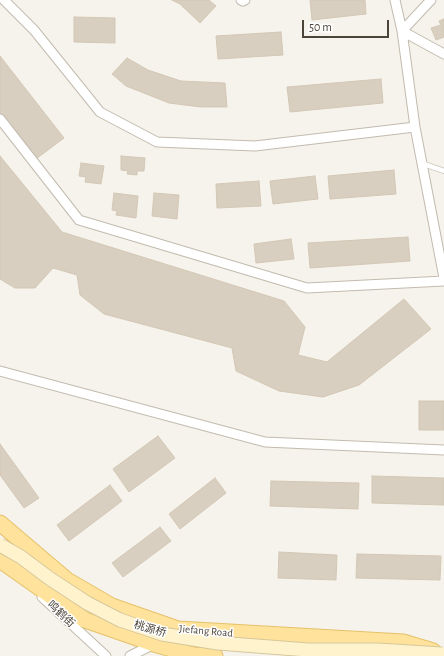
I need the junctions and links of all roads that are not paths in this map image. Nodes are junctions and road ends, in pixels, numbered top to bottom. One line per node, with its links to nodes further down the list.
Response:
1 (4, 0): 9 (street)
2 (241, 0): 3 (street)
3 (245, 0)
4 (395, 0): 6 (street)
5 (431, 0): 6 (street)
6 (402, 31): 7 (street); 9 (street)
7 (444, 54)
8 (0, 119): 12 (street)
9 (415, 127): 10 (street)
10 (422, 163): 11 (lane); 12 (street)
11 (444, 171)
12 (444, 280)
13 (0, 371): 14 (street)
14 (444, 450)
15 (0, 523): 20 (main road, Jiefang Road)
16 (0, 545): 20 (main road, 桃源桥, bridge)
17 (0, 560): 18 (main road, Jiefang Road)
18 (16, 573): 19 (main road, Jiefang Road); 21 (street, 鸣鹤街)
19 (154, 644): 22 (street); 23 (main road, Jiefang Road)
20 (443, 654): 24 (main road)
21 (106, 656)
22 (130, 656)
23 (215, 656)
24 (402, 656)

